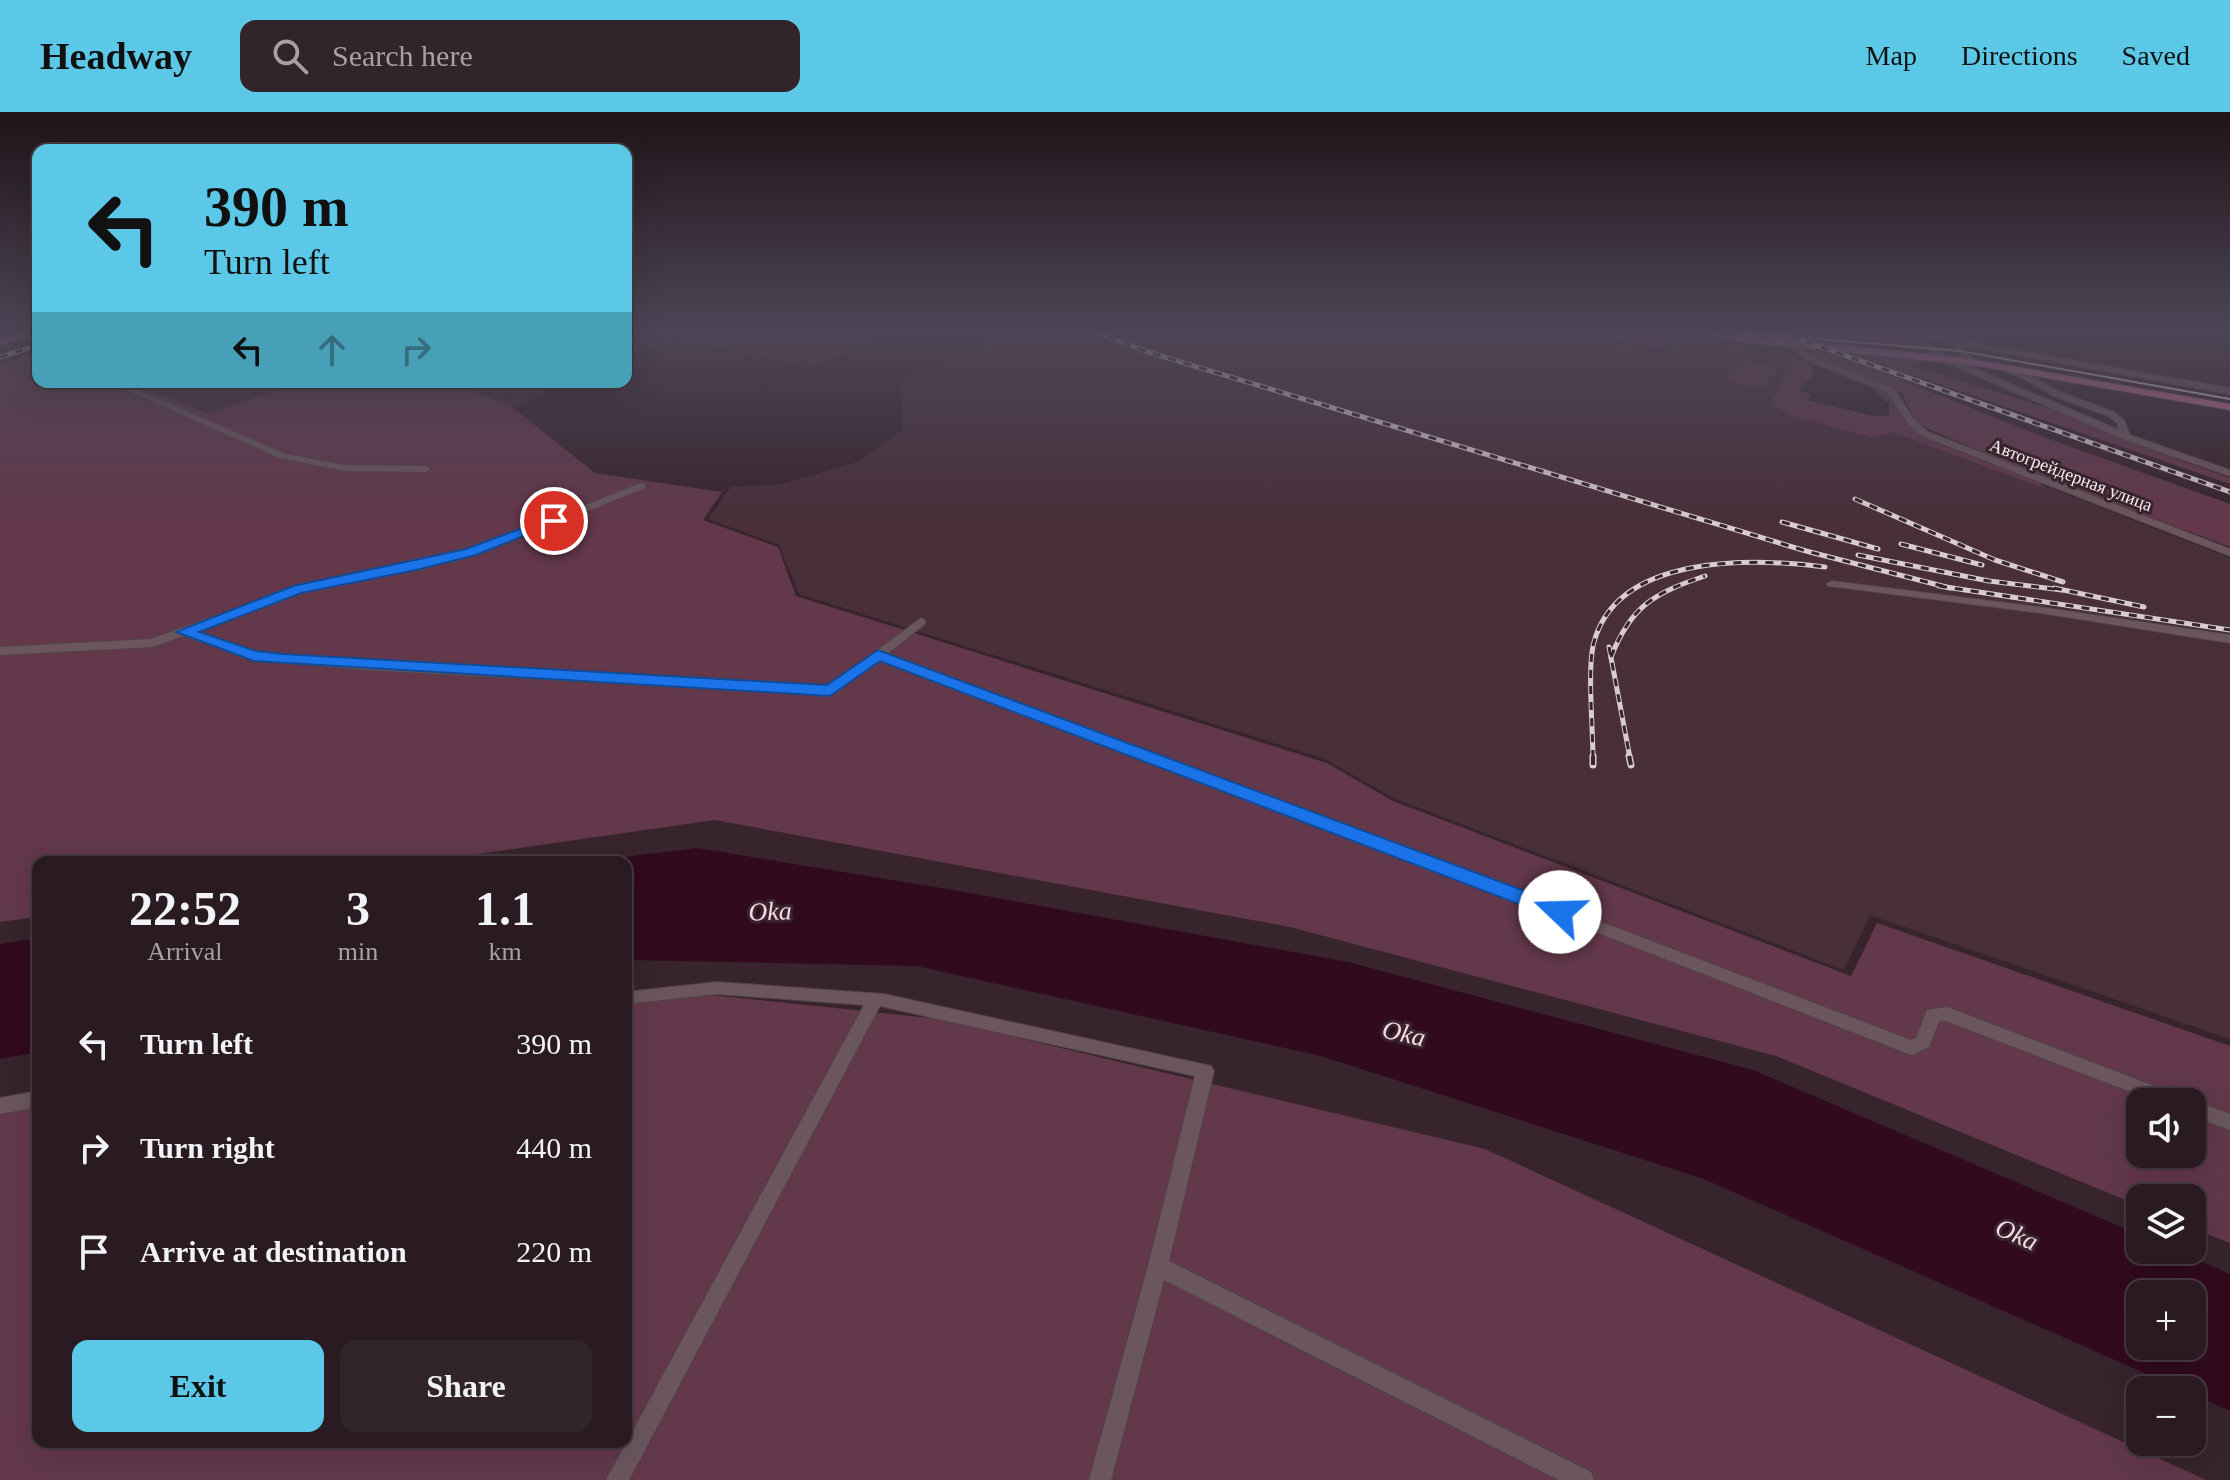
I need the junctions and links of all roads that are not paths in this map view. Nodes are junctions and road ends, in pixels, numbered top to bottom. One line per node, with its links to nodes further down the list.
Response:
1 (142, 395): 9 (street)
2 (1895, 395): 12 (street, Автогрейдерная улица)
3 (2032, 395): 8 (street)
4 (2059, 395): 8 (street)
5 (2170, 395): 7 (main road)
6 (2172, 395): 7 (main road)
7 (2230, 405)
8 (2126, 437): 10 (street)
9 (426, 469)
10 (2230, 473)
11 (641, 486): 15 (street)
12 (2230, 553)
13 (1832, 584): 16 (street)
14 (921, 622): 18 (street)
15 (184, 632): 17 (street); 18 (street)
16 (2230, 639)
17 (0, 651)
18 (878, 655): 21 (street)
19 (632, 997): 20 (street)
20 (876, 999): 26 (street); 27 (street)
21 (2140, 1088)
22 (32, 1100): 23 (street)
23 (0, 1106)
24 (2206, 1113): 25 (street)
25 (2230, 1122)
26 (1158, 1266): 28 (street); 29 (street)
27 (617, 1480)
28 (1100, 1480)
29 (1583, 1480)

